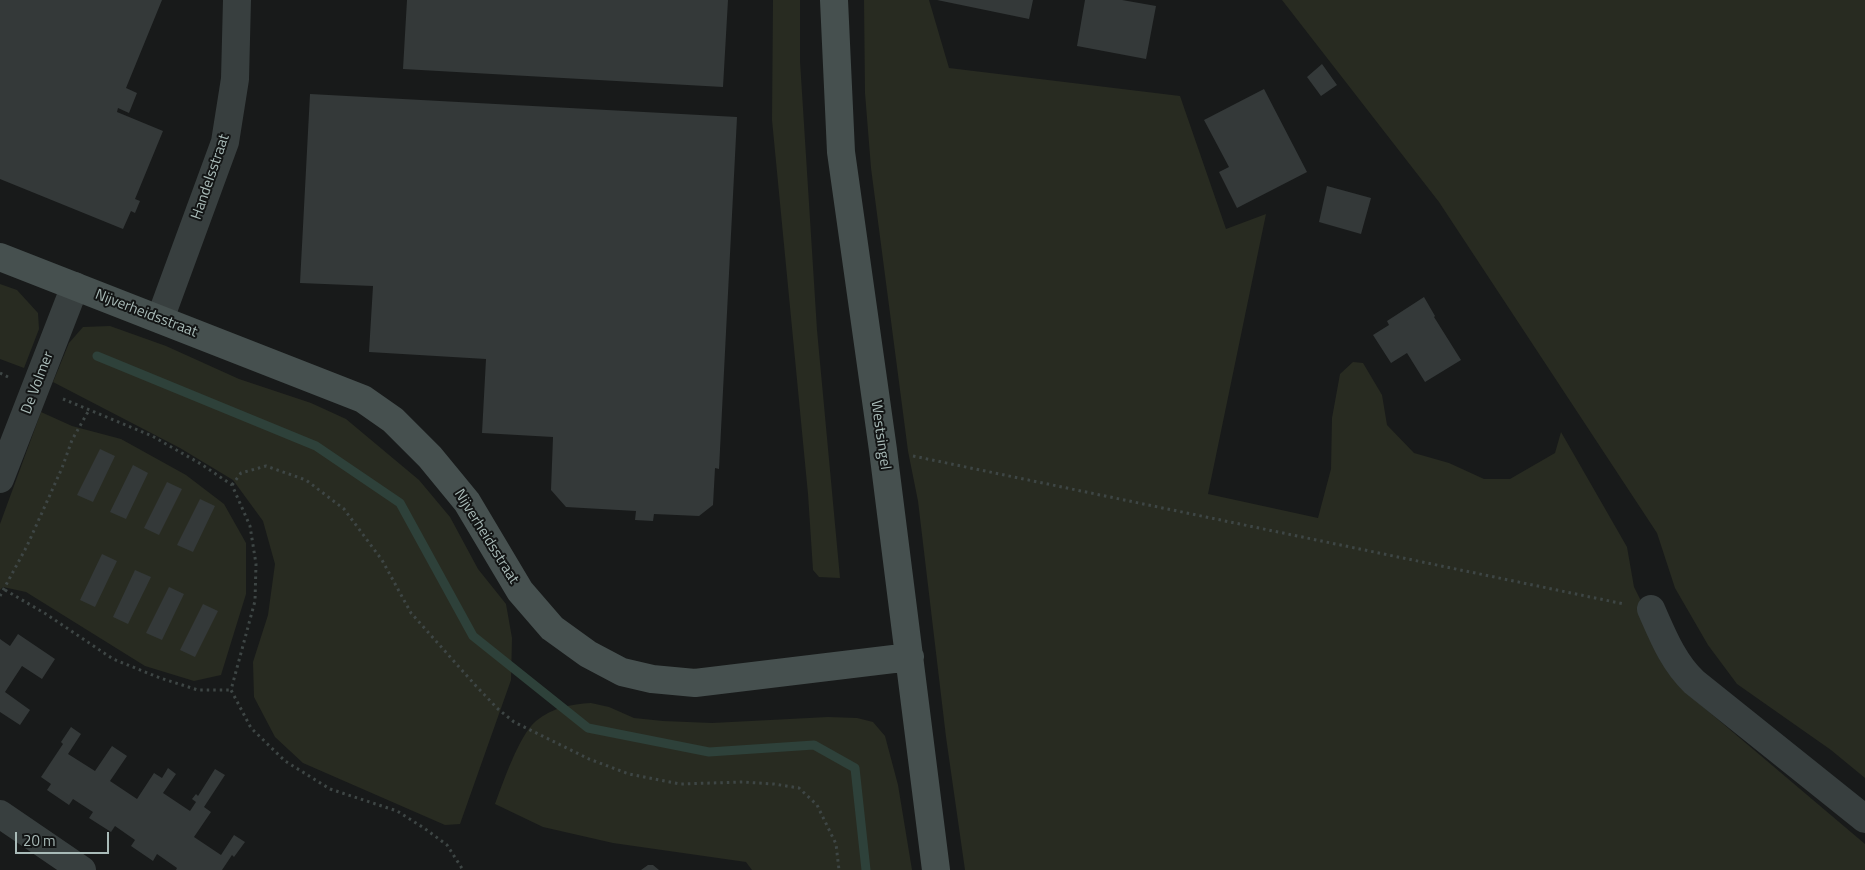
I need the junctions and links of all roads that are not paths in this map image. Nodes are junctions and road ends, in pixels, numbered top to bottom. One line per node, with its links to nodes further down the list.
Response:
1 (237, 0): 5 (street, Handelsstraat)
2 (834, 0): 8 (street, Westsingel)
3 (0, 258): 4 (street, Nijverheidsstraat)
4 (75, 286): 5 (street, Nijverheidsstraat); 6 (street, De Volmer)
5 (160, 319): 8 (street, Nijverheidsstraat)
6 (0, 479)
7 (1651, 609): 10 (street)
8 (910, 657): 12 (street, Westsingel)
9 (0, 814): 11 (street)
10 (1865, 820)
11 (82, 870)
12 (936, 870)

